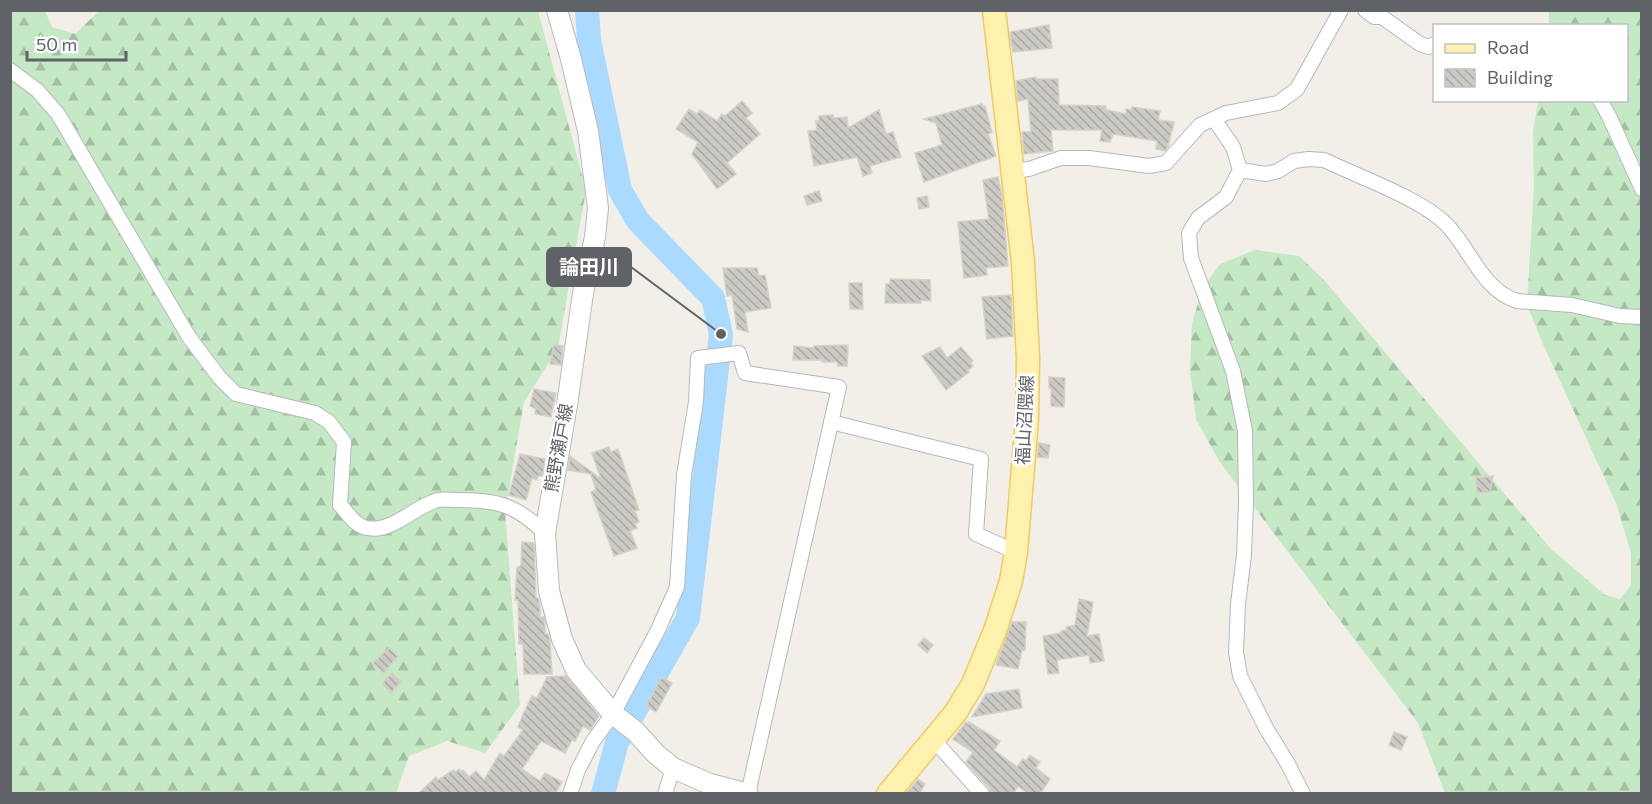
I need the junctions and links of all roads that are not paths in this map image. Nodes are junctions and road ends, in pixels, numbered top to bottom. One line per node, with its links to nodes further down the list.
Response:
1 (556, 10): 14 (main road, 熊野瀬戸線)
2 (994, 10): 10 (main road, 福山沼隈線)
3 (1341, 10): 8 (street)
4 (1365, 10): 5 (street)
5 (1433, 45)
6 (10, 70): 14 (street)
7 (1601, 102): 11 (street)
8 (1214, 119): 9 (street); 10 (street)
9 (1240, 170): 12 (street); 24 (street)
10 (1012, 171): 15 (main road, 福山沼隈線)
11 (1641, 189)
12 (1641, 317)
13 (831, 422): 15 (street); 16 (street); 21 (street)
14 (545, 533): 16 (main road, 熊野瀬戸線)
15 (1016, 552): 17 (main road, 福山沼隈線)
16 (614, 714): 18 (main road, 熊野瀬戸線); 19 (street)
17 (933, 740): 22 (main road, 福山沼隈線); 23 (street)
18 (673, 768): 20 (street); 21 (main road, 熊野瀬戸線)
19 (570, 794)
20 (664, 794)
21 (748, 794)
22 (888, 794)
23 (982, 794)
24 (1303, 794)

